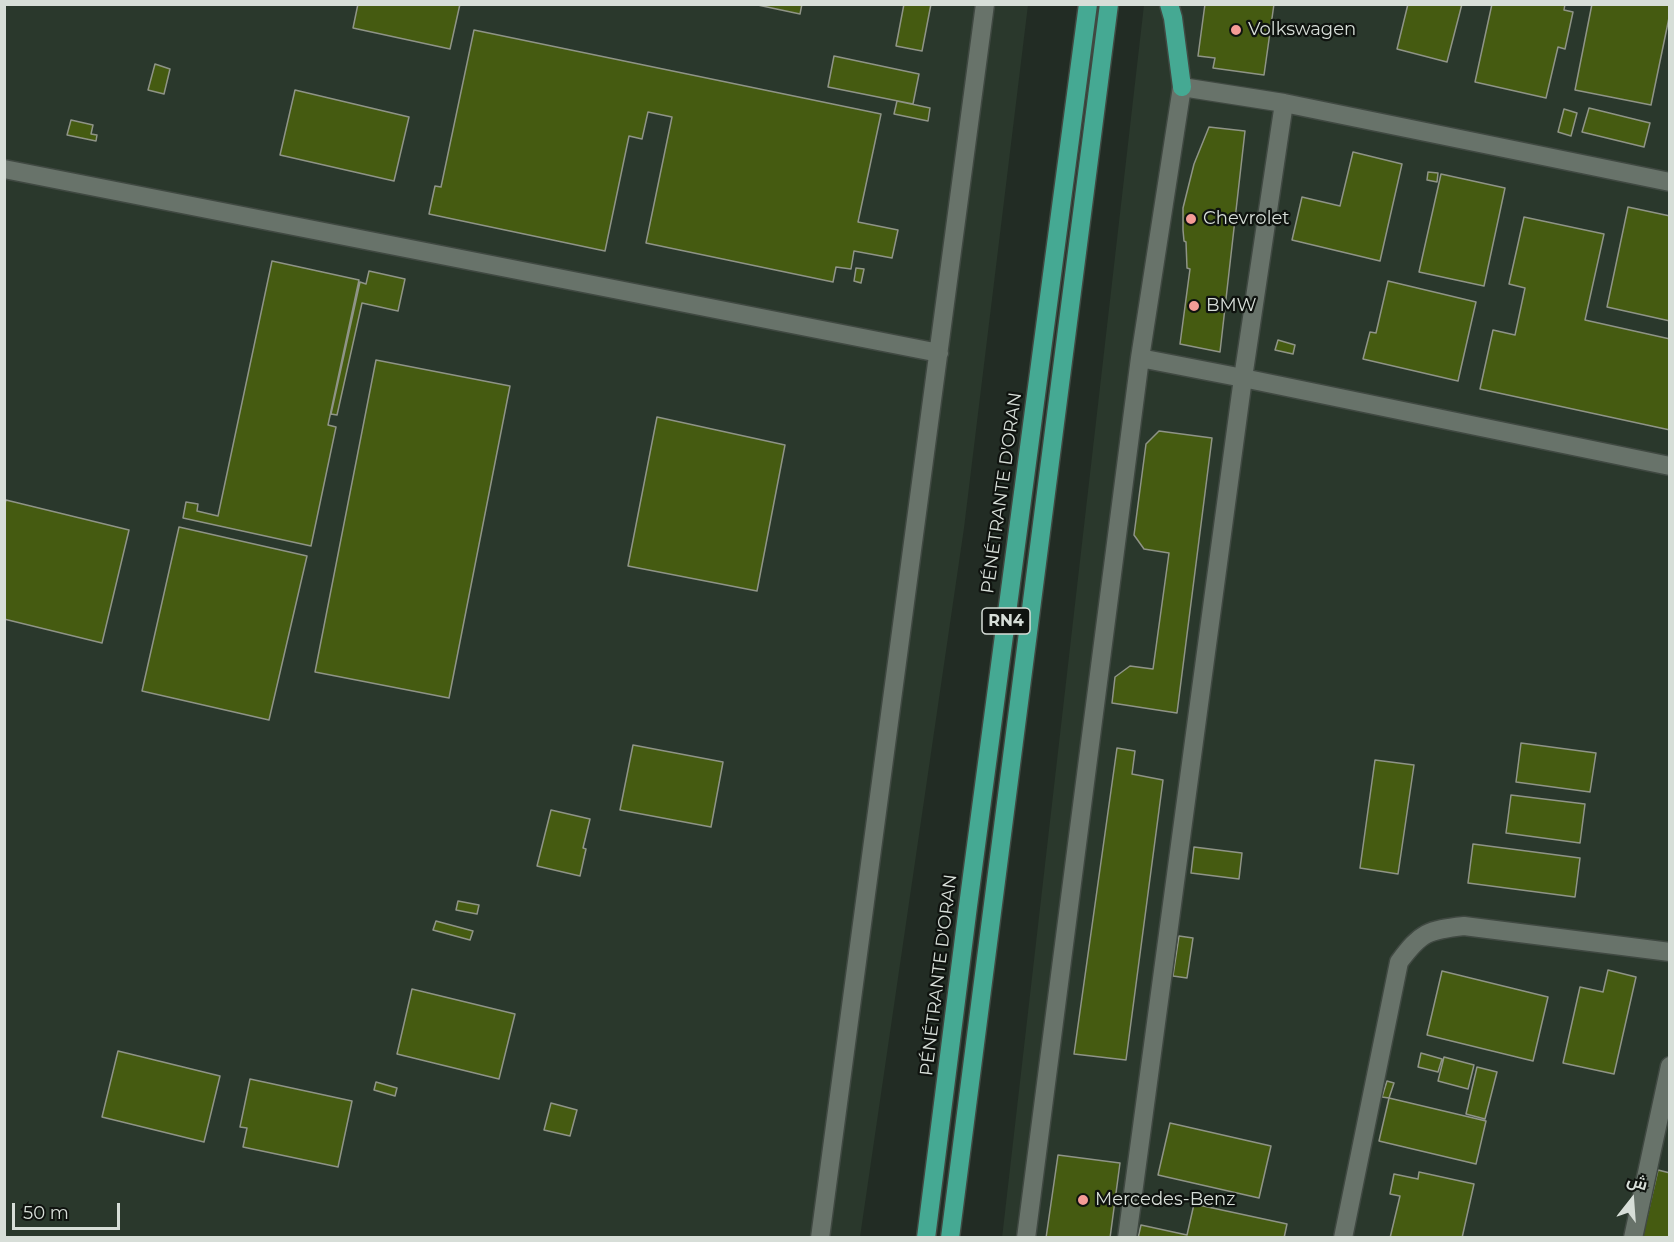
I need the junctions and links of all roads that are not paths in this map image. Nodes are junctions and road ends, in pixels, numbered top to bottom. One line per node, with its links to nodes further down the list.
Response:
1 (986, 4): 9 (street)
2 (1088, 4): 16 (highway, PÉNÉTRANTE D'ORAN / RN4)
3 (1109, 4): 17 (highway, RN4)
4 (1169, 4): 5 (highway)
5 (1182, 87): 6 (street); 10 (street)
6 (1284, 103): 8 (street); 11 (street)
7 (4, 169): 9 (street)
8 (1670, 182)
9 (939, 353): 15 (street)
10 (1140, 358): 11 (street); 18 (street)
11 (1243, 378): 12 (street); 19 (street)
12 (1670, 466)
13 (1670, 952): 20 (street)
14 (1670, 1066): 21 (street)
15 (820, 1238)
16 (926, 1238)
17 (950, 1238)
18 (1026, 1238)
19 (1127, 1238)
20 (1343, 1238)
21 (1633, 1238)

